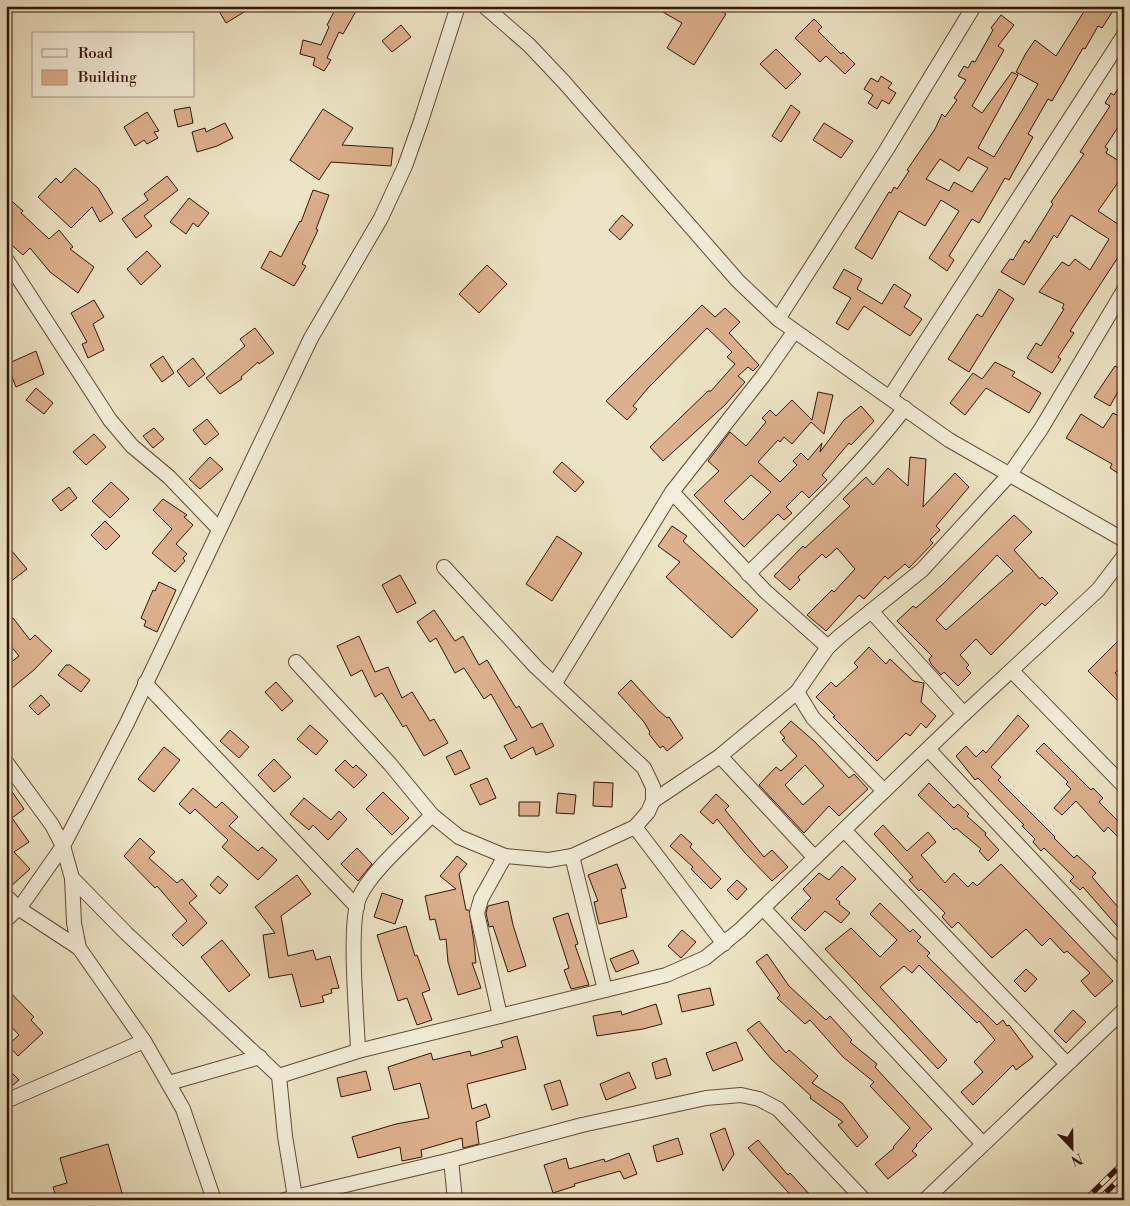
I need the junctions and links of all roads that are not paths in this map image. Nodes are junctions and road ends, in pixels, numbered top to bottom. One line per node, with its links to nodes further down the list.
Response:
1 (458, 6): 13 (street)
2 (484, 6): 7 (street)
3 (974, 6): 7 (street)
4 (1124, 35): 9 (street)
5 (6, 259): 13 (street)
6 (1124, 290): 11 (street)
7 (778, 319): 8 (street)
8 (794, 332): 9 (street); 12 (street)
9 (890, 397): 10 (street)
10 (905, 408): 11 (street); 17 (street)
11 (1010, 474): 14 (street); 18 (street)
12 (672, 492): 17 (street); 23 (street)
13 (218, 528): 22 (street)
14 (1124, 540)
15 (1124, 556): 21 (street)
16 (444, 567): 23 (street)
17 (748, 574): 19 (street)
18 (871, 611): 19 (street); 25 (street)
19 (828, 647): 24 (street)
20 (296, 662): 32 (street)
21 (1012, 671): 25 (street); 29 (street)
22 (145, 683): 35 (street); 41 (street)
23 (555, 683): 31 (street)
24 (798, 692): 27 (street); 30 (street)
25 (964, 714): 26 (street)
26 (929, 750): 30 (street); 47 (street)
27 (720, 756): 31 (street); 38 (street)
28 (6, 762): 35 (street)
29 (1124, 786)
30 (884, 791): 34 (street)
31 (653, 801): 33 (street)
32 (432, 815): 36 (street); 41 (street)
33 (635, 828): 37 (street); 45 (street)
34 (844, 830): 38 (street); 54 (street)
35 (63, 846): 39 (street); 42 (street)
36 (505, 856): 37 (street); 50 (street)
37 (572, 856): 48 (street)
38 (815, 858): 43 (street)
39 (72, 878): 46 (street); 53 (street)
40 (6, 896): 42 (street)
41 (357, 906): 52 (street)
42 (18, 908): 44 (street); 46 (street)
43 (763, 908): 45 (street); 58 (street)
44 (6, 920)
45 (724, 944): 48 (street)
46 (79, 948): 51 (street)
47 (1124, 958)
48 (605, 990): 50 (street)
49 (1124, 1010): 54 (street)
50 (500, 1016): 52 (street)
51 (144, 1041): 56 (street); 57 (street)
52 (358, 1051): 55 (street)
53 (260, 1057): 55 (street); 56 (street)
54 (1066, 1063): 58 (street)
55 (279, 1076): 60 (street)
56 (170, 1083): 61 (street)
57 (6, 1100)
58 (983, 1144): 64 (street)
59 (451, 1160): 60 (street); 62 (street); 63 (street)
60 (290, 1199)
61 (214, 1200)
62 (455, 1200)
63 (864, 1200)
64 (925, 1200)

